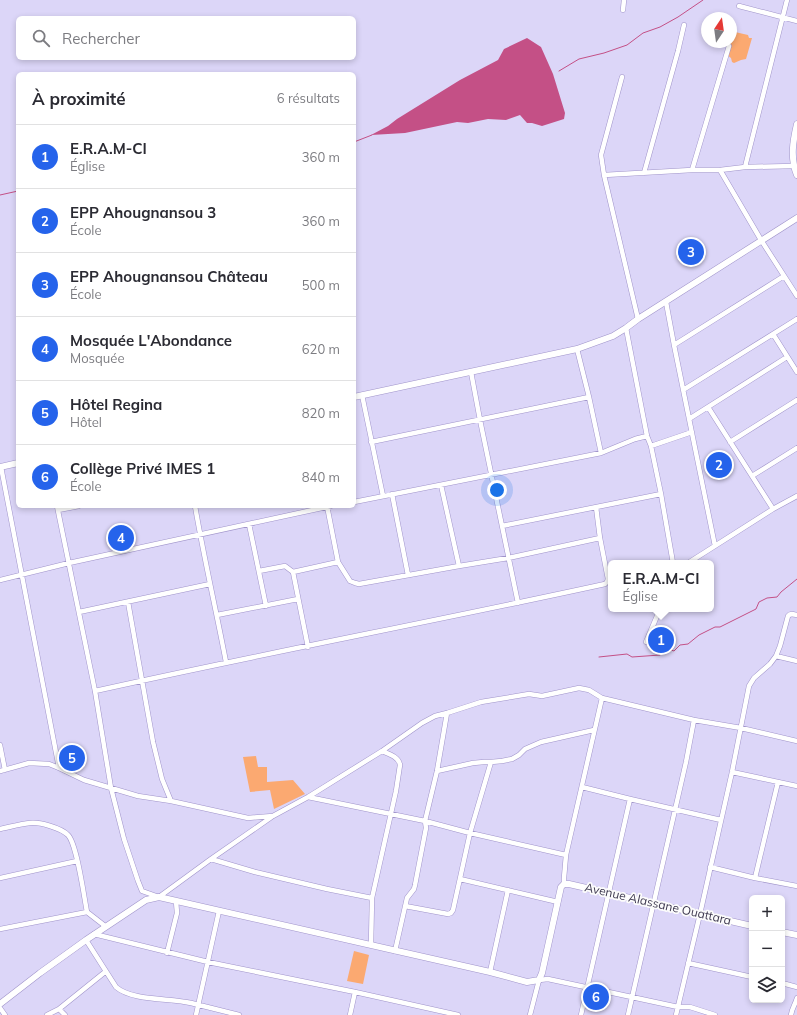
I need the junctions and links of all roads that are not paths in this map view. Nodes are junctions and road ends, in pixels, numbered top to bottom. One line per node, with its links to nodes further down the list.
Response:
1 (624, 0): 4 (street)
2 (787, 0): 5 (street)
3 (739, 6): 5 (street)
4 (623, 10)
5 (782, 17): 6 (street); 12 (street)
6 (797, 21)
7 (684, 25): 15 (street)
8 (728, 48): 13 (street)
9 (622, 77): 17 (street)
10 (797, 124): 11 (street)
11 (794, 166): 12 (street); 16 (street)
12 (745, 167): 14 (street)
13 (692, 170): 14 (street); 15 (street)
14 (720, 170): 19 (street)
15 (644, 173): 17 (street)
16 (797, 174)
17 (604, 175): 23 (street)
18 (797, 218): 19 (street)
19 (761, 240): 20 (street); 22 (street)
20 (784, 276): 21 (street); 27 (street)
21 (797, 296)
22 (666, 302): 23 (street); 27 (street)
23 (638, 319): 25 (street)
24 (797, 319): 26 (street)
25 (626, 328): 28 (street); 41 (street)
26 (772, 334): 29 (street); 32 (street)
27 (674, 345): 32 (street)
28 (577, 348): 30 (street); 35 (street)
29 (787, 357): 31 (street); 37 (street)
30 (471, 372): 33 (street); 39 (street)
31 (797, 372)
32 (683, 390): 38 (street)
33 (362, 395): 34 (street); 42 (street)
34 (356, 396)
35 (589, 397): 39 (street); 46 (street)
36 (797, 400): 43 (street)
37 (708, 407): 38 (street); 43 (street)
38 (689, 419): 40 (street)
39 (480, 420): 42 (street); 49 (street)
40 (692, 432): 44 (street); 67 (street)
41 (647, 436): 44 (street); 46 (street)
42 (371, 442): 54 (street)
43 (730, 442): 50 (street)
44 (650, 446): 53 (street)
45 (797, 448): 50 (street)
46 (601, 453): 49 (street)
47 (16, 463): 48 (street)
48 (0, 467): 76 (street)
49 (492, 475): 51 (street); 64 (street)
50 (752, 476): 62 (street)
51 (441, 485): 52 (street); 73 (street)
52 (392, 494): 54 (street); 77 (street)
53 (661, 494): 57 (street); 69 (street)
54 (383, 496): 56 (street)
55 (797, 496): 62 (street)
56 (356, 502)
57 (596, 507): 64 (street); 66 (street)
58 (58, 508): 72 (street)
59 (195, 508): 65 (street)
60 (319, 508): 63 (street)
61 (328, 508): 71 (street)
62 (773, 509): 67 (street)
63 (249, 524): 65 (street); 74 (street)
64 (502, 526): 68 (street)
65 (200, 534): 72 (street); 79 (street)
66 (600, 538): 68 (street); 82 (street)
67 (715, 546): 70 (street)
68 (508, 558): 73 (street); 82 (street)
69 (672, 560)
70 (693, 560)
71 (338, 562): 75 (street); 77 (street)
72 (69, 563): 76 (street); 84 (street)
73 (459, 566): 77 (street)
74 (259, 571): 75 (street); 83 (street)
75 (293, 572): 80 (street)
76 (22, 574): 78 (street); 104 (street)
77 (408, 576)
78 (0, 580)
79 (210, 584): 81 (street); 87 (street)
80 (298, 599): 83 (street); 89 (street)
81 (128, 602): 84 (street); 93 (street)
82 (518, 603): 89 (street)
83 (266, 606): 87 (street)
84 (80, 612): 94 (street)
85 (659, 612): 88 (street)
86 (797, 614): 90 (street)
87 (217, 615): 92 (street)
88 (646, 642)
89 (308, 646): 92 (street)
90 (776, 656): 91 (street); 98 (street)
91 (797, 661)
92 (226, 662): 93 (street)
93 (141, 681): 94 (street); 115 (street)
94 (95, 691): 112 (street)
95 (602, 698): 96 (street); 97 (street); 99 (street)
96 (447, 713): 102 (street); 107 (street)
97 (694, 720): 98 (street); 116 (street)
98 (741, 728): 100 (street); 108 (street)
99 (594, 730): 103 (street); 111 (street)
100 (797, 741)
101 (0, 745): 105 (street)
102 (382, 751): 113 (street); 117 (street)
103 (491, 762): 107 (street); 122 (street)
104 (59, 768): 105 (street); 112 (street)
105 (5, 770): 106 (street)
106 (0, 771)
107 (437, 771): 120 (street)
108 (732, 772): 109 (street); 119 (street)
109 (778, 782): 110 (street); 128 (street)
110 (797, 786)
111 (582, 787): 114 (street); 123 (street)
112 (112, 788): 115 (street); 134 (street)
113 (308, 797): 117 (street); 118 (street)
114 (630, 799): 116 (street); 133 (street)
115 (171, 801): 118 (street)
116 (675, 809): 119 (street); 138 (street)
117 (390, 814): 120 (street); 135 (street)
118 (273, 816): 124 (street)
119 (721, 820): 126 (street)
120 (425, 821): 122 (street); 139 (street)
121 (0, 829): 125 (street)
122 (470, 833): 123 (street); 129 (street)
123 (566, 855): 130 (street)
124 (212, 859): 134 (street); 135 (street)
125 (78, 861): 127 (street); 141 (street)
126 (710, 867): 128 (street); 142 (street)
127 (0, 878)
128 (756, 878): 131 (street)
129 (460, 879): 132 (street); 139 (street)
130 (564, 884): 133 (street, Avenue Alassane Ouattara); 137 (street)
131 (797, 886)
132 (508, 890): 137 (street); 156 (street)
133 (609, 893): 138 (street, Avenue Alassane Ouattara); 161 (street)
134 (159, 897): 136 (street); 144 (street)
135 (372, 898): 150 (street)
136 (176, 901): 140 (street); 152 (street)
137 (558, 902): 158 (street)
138 (654, 903): 142 (street, Avenue Alassane Ouattara); 163 (street)
139 (405, 906): 151 (street)
140 (219, 911): 150 (street); 153 (street)
141 (87, 912): 144 (street); 145 (street)
142 (700, 914): 143 (street, Avenue Alassane Ouattara); 154 (street)
143 (749, 925)
144 (106, 926): 147 (street)
145 (0, 929)
146 (785, 933): 148 (street)
147 (94, 934): 149 (street); 152 (street)
148 (797, 936)
149 (86, 940): 155 (street); 165 (street)
150 (371, 945): 151 (street)
151 (395, 951): 156 (street)
152 (167, 952): 153 (street)
153 (208, 962): 162 (street); 166 (street)
154 (688, 962): 157 (street); 167 (street)
155 (105, 972): 166 (street); 169 (street)
156 (490, 972): 158 (street)
157 (749, 976)
158 (539, 980): 161 (street); 177 (street)
159 (785, 984): 160 (street)
160 (797, 987)
161 (587, 988): 163 (street); 178 (street)
162 (355, 992): 175 (street); 176 (street)
163 (633, 998): 167 (street); 179 (street)
164 (797, 998): 182 (street)
165 (0, 1004)
166 (198, 1005): 173 (street); 174 (street)
167 (678, 1007): 180 (street); 181 (street)
168 (0, 1008): 170 (street)
169 (59, 1009): 171 (street); 172 (street)
170 (5, 1015)
171 (47, 1015)
172 (65, 1015)
173 (196, 1015)
174 (239, 1015)
175 (350, 1015)
176 (458, 1015)
177 (530, 1015)
178 (581, 1015)
179 (628, 1015)
180 (676, 1015)
181 (715, 1015)
182 (790, 1015)

